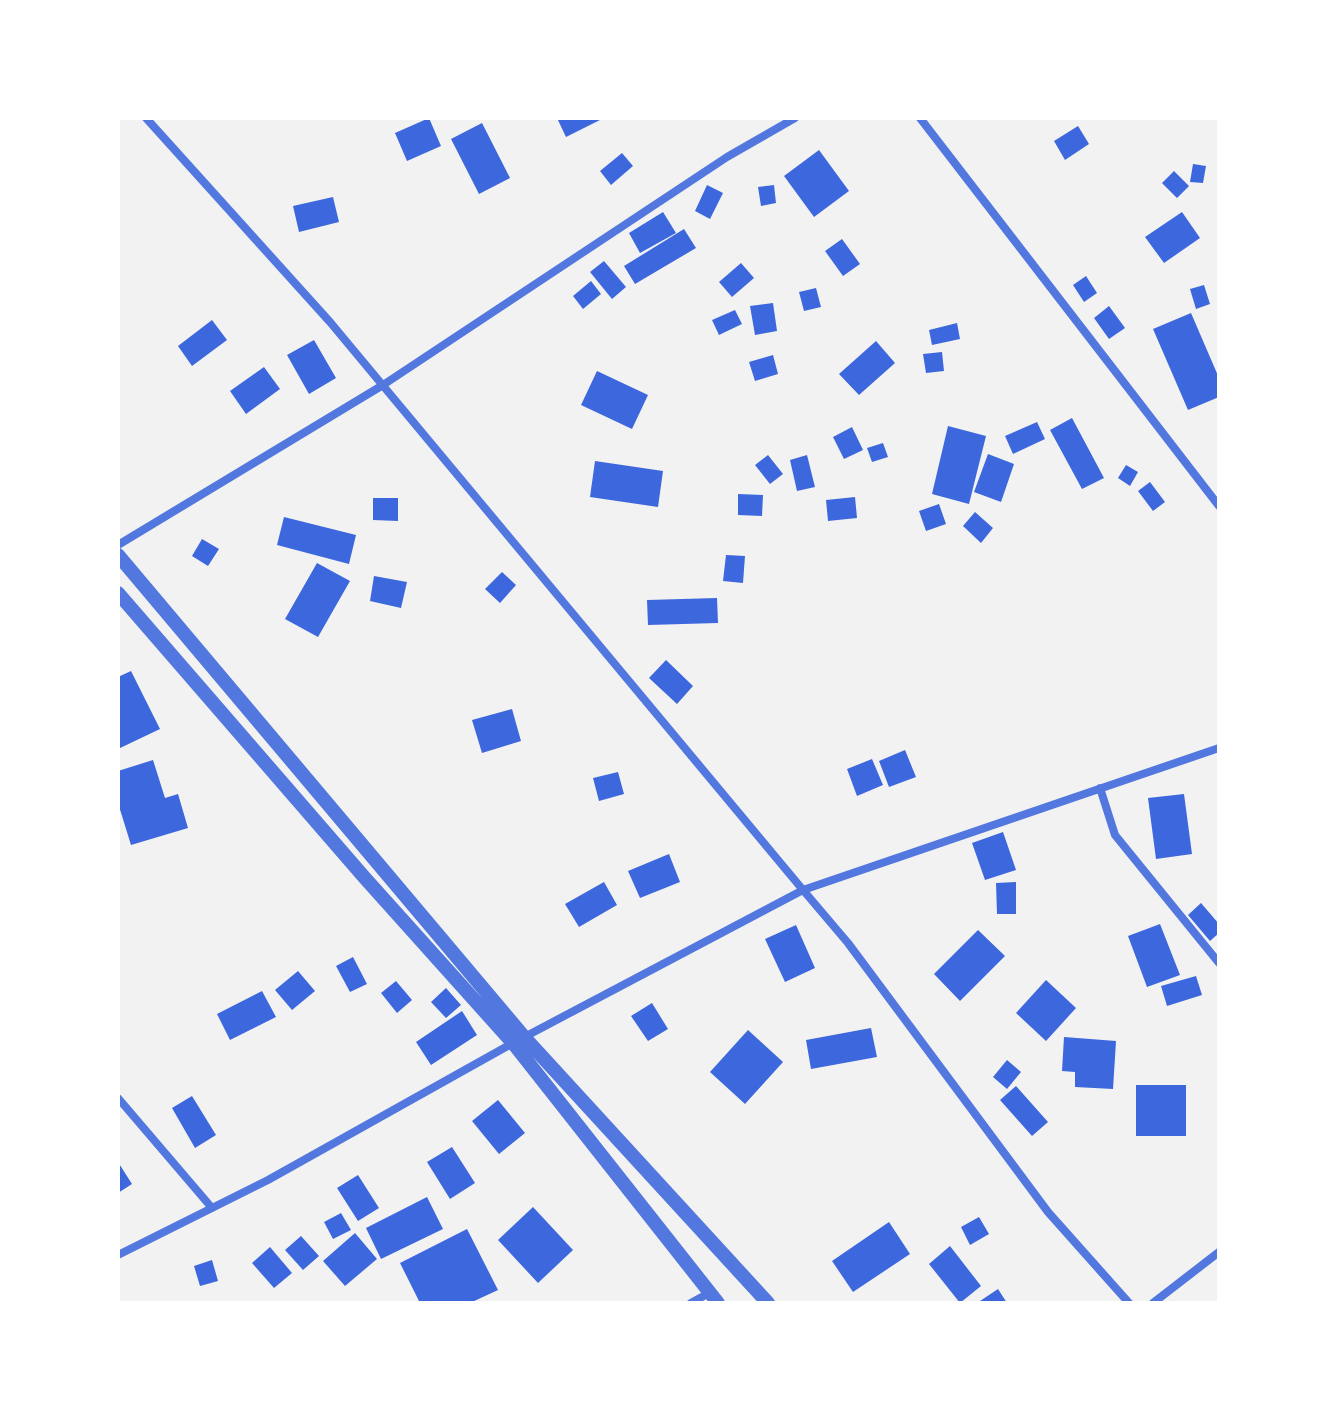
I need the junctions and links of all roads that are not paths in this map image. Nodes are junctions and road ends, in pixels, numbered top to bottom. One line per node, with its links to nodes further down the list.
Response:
1 (146, 118): 4 (street)
2 (795, 118): 4 (street)
3 (920, 118): 5 (street)
4 (383, 385): 6 (street); 11 (street)
5 (1219, 506)
6 (118, 545)
7 (118, 555): 13 (street)
8 (118, 593): 13 (street)
9 (1219, 748): 10 (street)
10 (1100, 788): 11 (street); 12 (street)
11 (803, 890): 13 (street); 21 (street)
12 (1219, 963)
13 (519, 1041): 15 (street); 18 (street); 20 (street)
14 (118, 1098): 15 (street)
15 (212, 1208): 17 (street)
16 (1219, 1252): 22 (street)
17 (118, 1255)
18 (714, 1298): 19 (street)
19 (691, 1303)
20 (768, 1303)
21 (1129, 1303)
22 (1153, 1303)

